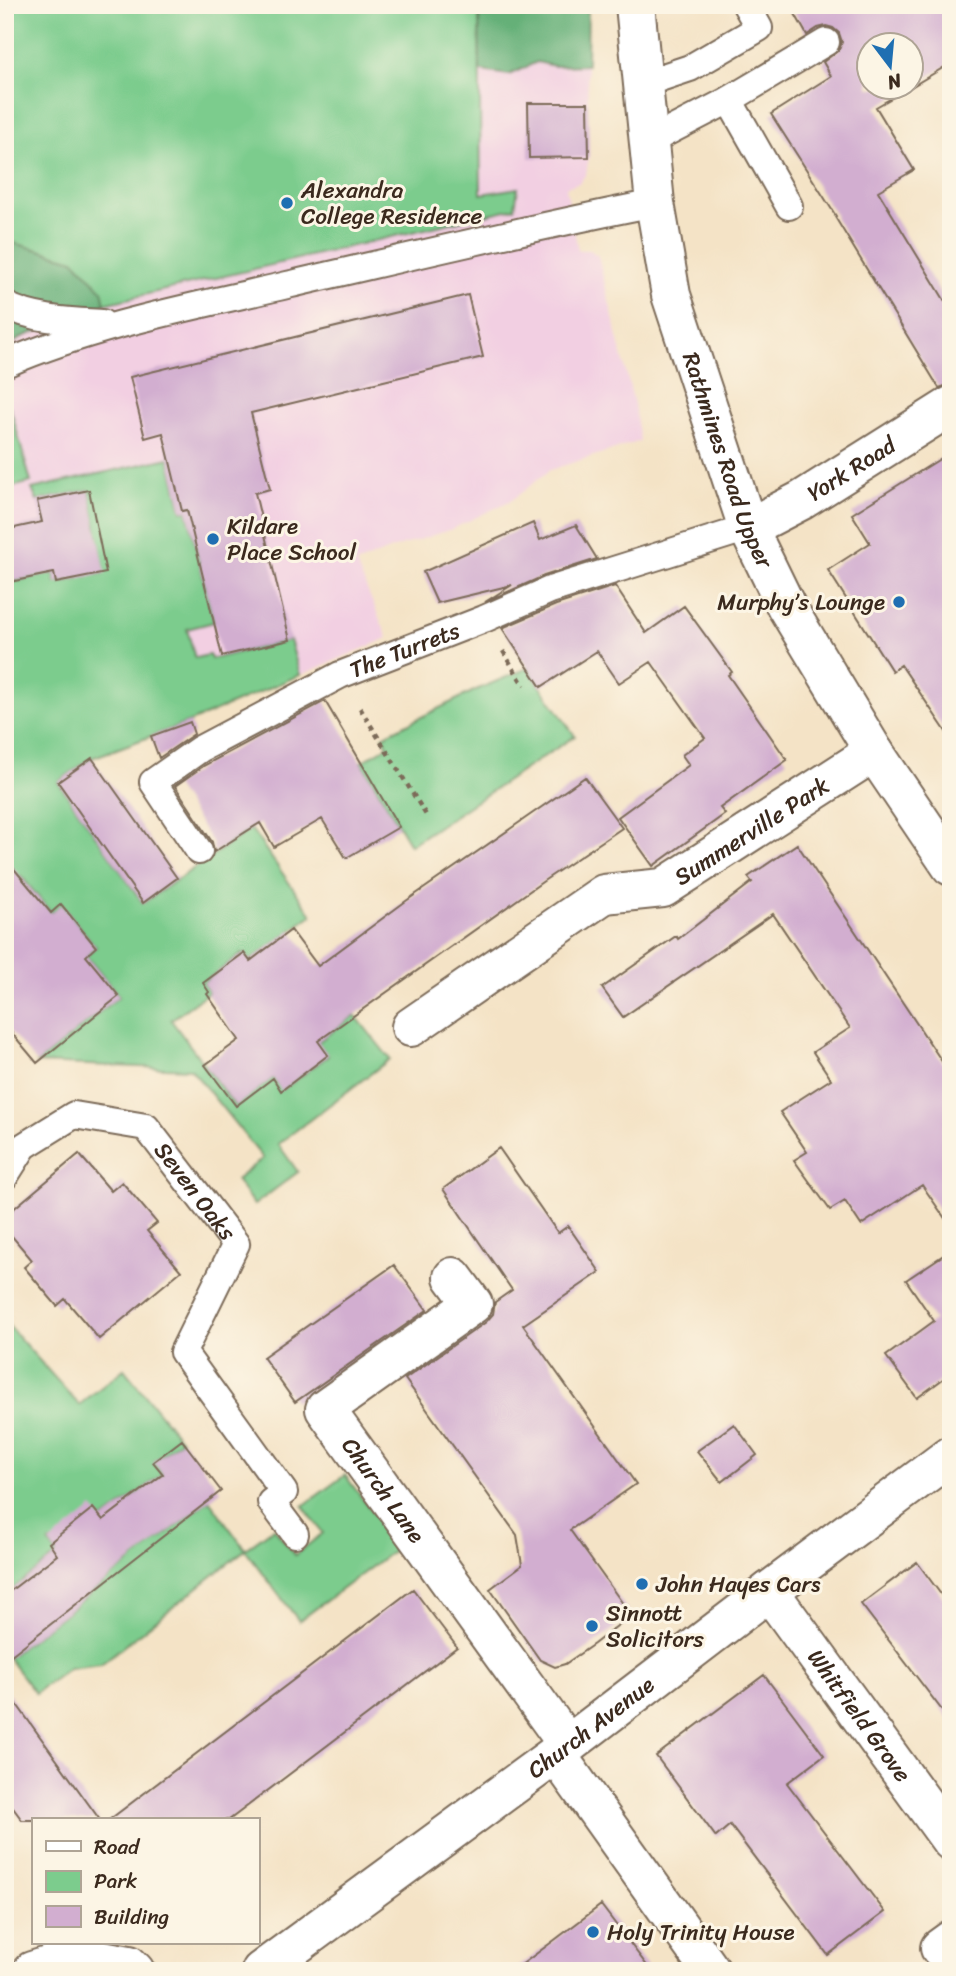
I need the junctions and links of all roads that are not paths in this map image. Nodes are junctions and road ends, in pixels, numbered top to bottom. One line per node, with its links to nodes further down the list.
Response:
1 (635, 5): 4 (street, Rathmines Road Upper)
2 (746, 5): 4 (lane)
3 (826, 42): 5 (lane)
4 (642, 84): 6 (street, Rathmines Road Upper)
5 (729, 100): 6 (lane); 8 (lane)
6 (648, 142): 7 (street, Rathmines Road Upper)
7 (655, 203): 10 (lane); 13 (street, Rathmines Road Upper)
8 (789, 205)
9 (5, 305): 10 (lane)
10 (118, 324): 11 (lane)
11 (5, 364)
12 (947, 416): 13 (street, York Road)
13 (748, 528): 14 (street, Rathmines Road Upper); 15 (lane, The Turrets)
14 (874, 752): 16 (street, Rathmines Road Upper); 17 (street, Summerville Park)
15 (200, 851)
16 (951, 866)
17 (411, 1027)
18 (5, 1176): 21 (lane, Seven Oaks)
19 (453, 1277): 23 (street, Church Lane)
20 (951, 1455): 22 (street, Church Avenue)
21 (295, 1534)
22 (769, 1591): 23 (street, Church Avenue); 24 (street, Whitfield Grove)
23 (562, 1750): 27 (street, Church Avenue); 28 (street)
24 (951, 1841)
25 (32, 1971): 26 (street)
26 (135, 1971)
27 (261, 1971)
28 (711, 1971)

